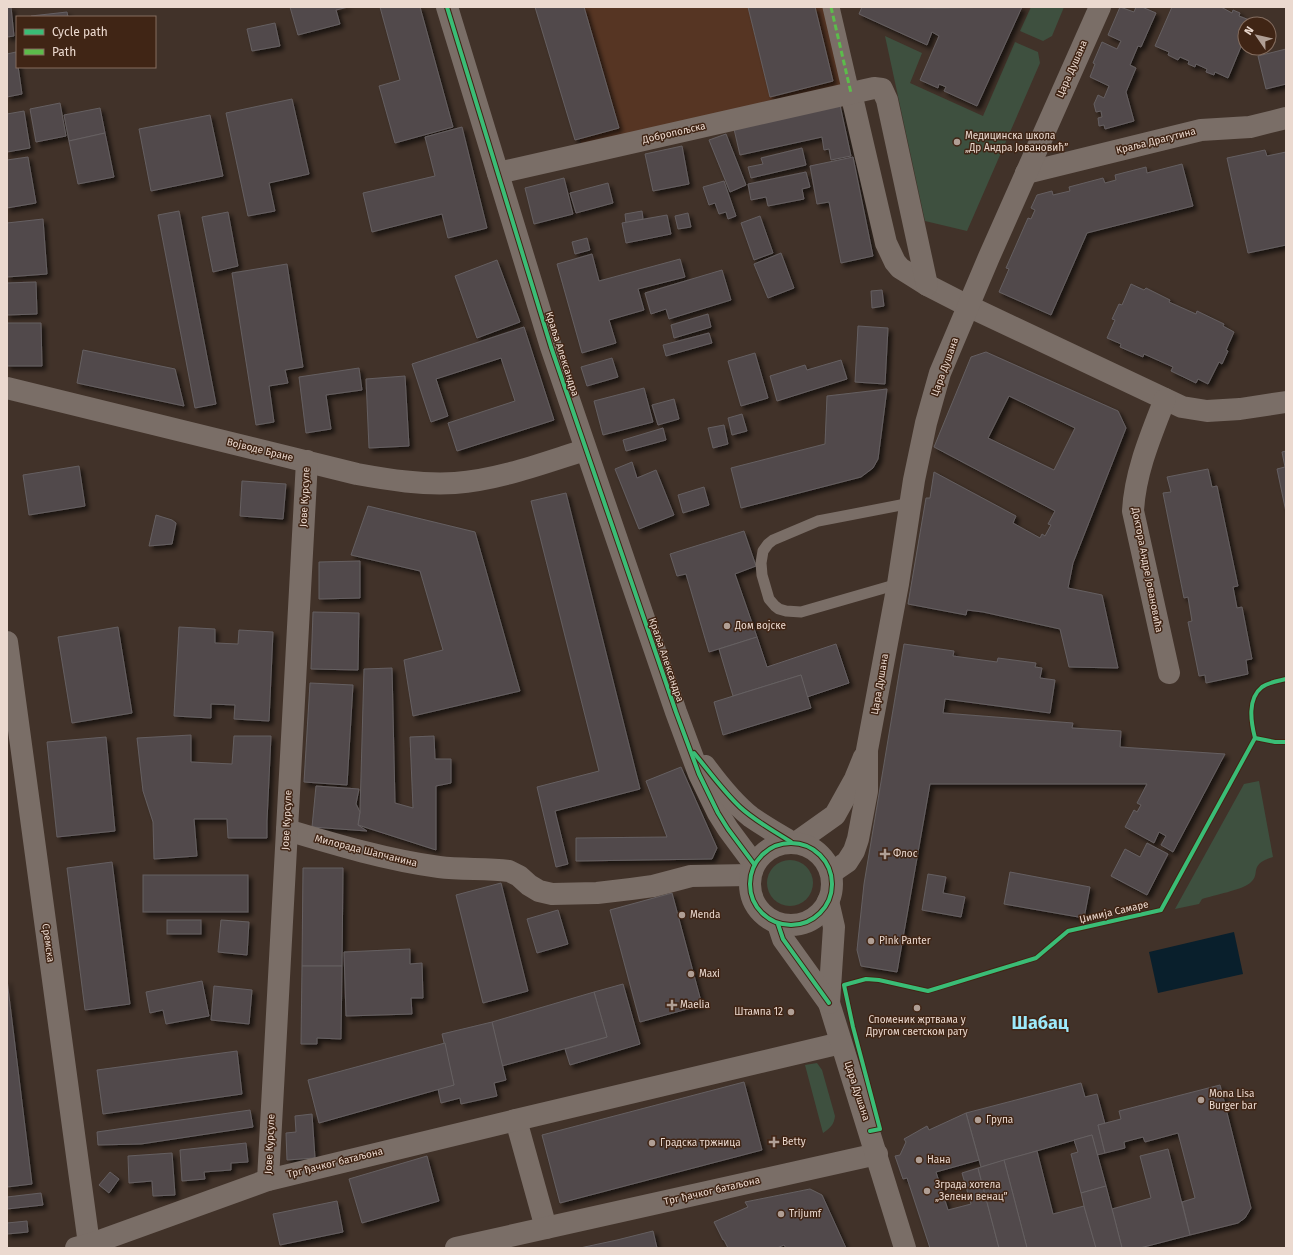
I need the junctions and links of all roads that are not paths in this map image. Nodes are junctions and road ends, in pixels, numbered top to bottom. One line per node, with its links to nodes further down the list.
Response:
1 (447, 7): 7 (street, Краља Александра)
2 (831, 7): 4 (street)
3 (1100, 7): 6 (street, Цара Душана)
4 (851, 93): 7 (street, Добропољска); 8 (street); 8 (street, Добропољска)
5 (1286, 118): 6 (street, Краља Драгутина)
6 (1026, 172): 9 (street, Цара Душана)
7 (498, 173): 13 (street, Краља Александра)
8 (927, 285): 9 (street)
9 (968, 306): 11 (street); 15 (street, Цара Душана)
10 (7, 388): 14 (street, Војводе Бране)
11 (1165, 399): 12 (street); 18 (street, Доктора Андре Јовановића)
12 (1286, 402)
13 (585, 450): 14 (street, Војводе Бране); 20 (street, Краља Александра)
14 (307, 461): 22 (street, Јове Курсуле)
15 (911, 503): 16 (street, Цара Душана); 16 (lane)
16 (898, 584): 21 (street, Цара Душана)
17 (7, 642): 19 (street, Сремска)
18 (1169, 673)
19 (11, 704): 35 (street, Сремска)
20 (689, 747): 23 (street, Краља Александра); 24 (street, Краља Александра)
21 (867, 750): 23 (street, Цара Душана); 25 (street, Цара Душана)
22 (287, 830): 24 (street, Милорада Шапчанина); 32 (street, Јове Курсуле)
23 (794, 842): 24 (street); 25 (street)
24 (752, 870): 27 (street)
25 (831, 873): 26 (street)
26 (828, 901): 27 (street); 28 (street, Цара Душана)
27 (778, 924): 28 (street, Цара Душана)
28 (829, 1003): 29 (street, Цара Душана)
29 (841, 1043): 30 (street, Трг ђачког батаљона); 31 (street, Цара Душана)
30 (516, 1120): 32 (street, Трг ђачког батаљона); 33 (street)
31 (877, 1154): 33 (street, Трг ђачког батаљона); 37 (street, Цара Душана)
32 (268, 1180): 35 (street, Трг ђачког батаљона)
33 (546, 1228): 34 (street, Трг ђачког батаљона)
34 (496, 1244): 36 (street, Трг ђачког батаљона)
35 (87, 1246)
36 (456, 1248)
37 (905, 1248)

